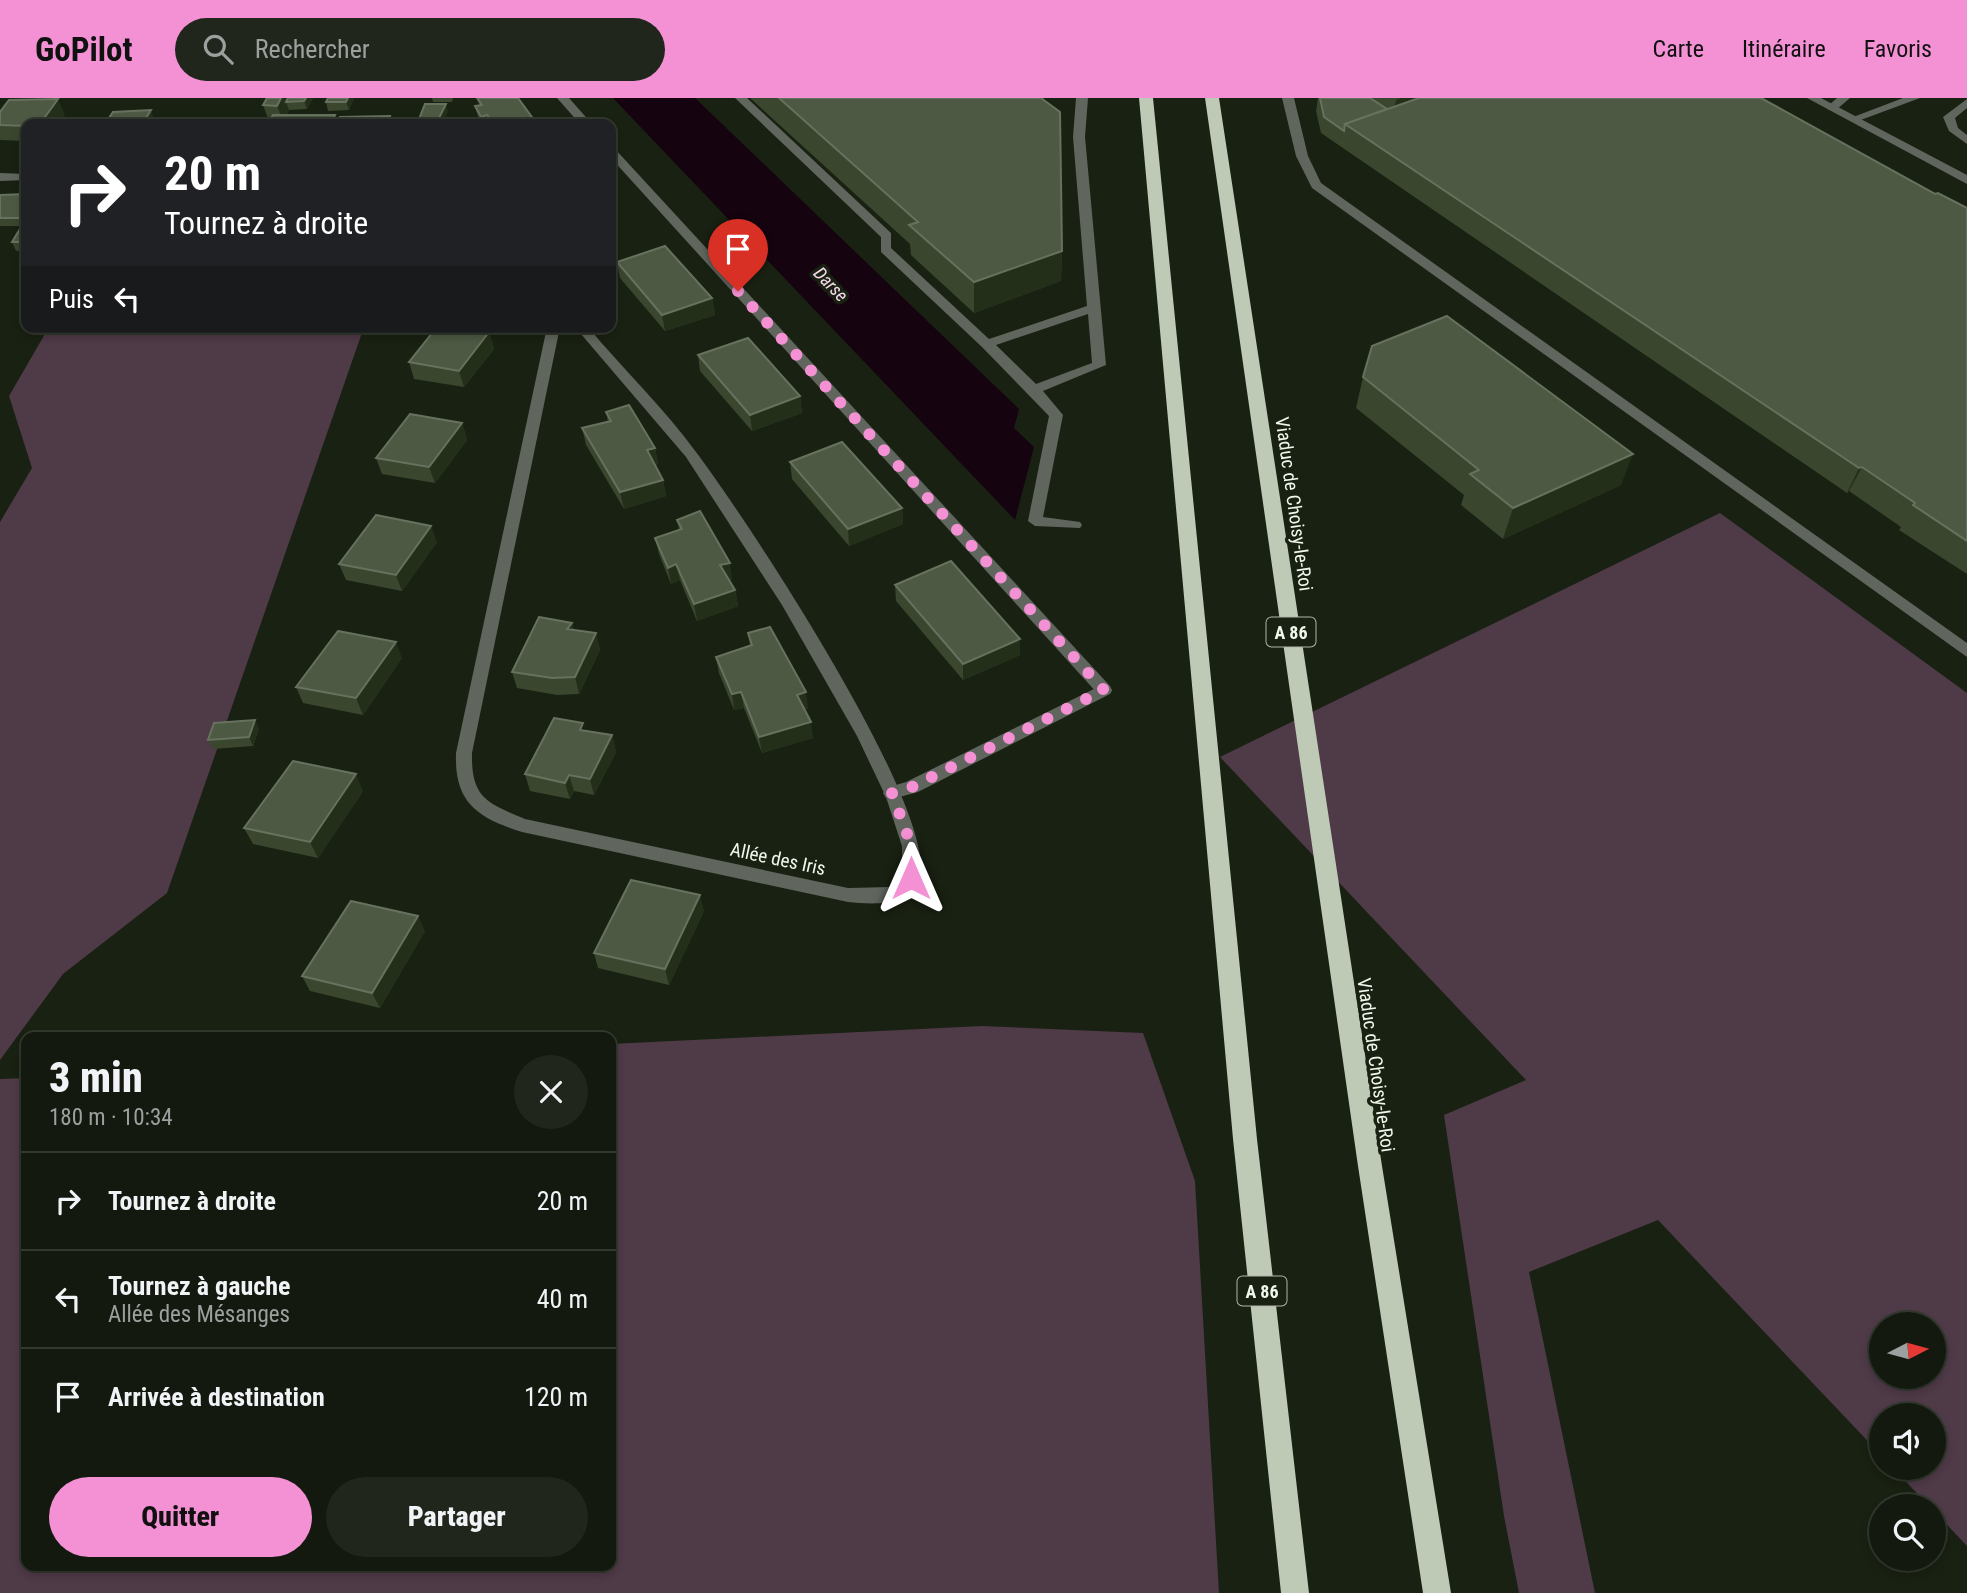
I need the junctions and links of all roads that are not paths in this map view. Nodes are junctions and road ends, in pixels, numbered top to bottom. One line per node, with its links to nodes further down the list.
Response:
1 (562, 98): 12 (street)
2 (740, 98): 22 (street)
3 (1082, 98): 19 (street)
4 (1146, 98): 27 (highway, A 86)
5 (1212, 98): 28 (highway, Viaduc de Choisy-le-Roi / A 86)
6 (1288, 98): 25 (street)
7 (1814, 98): 11 (street)
8 (1844, 98): 11 (street)
9 (1914, 98): 13 (street)
10 (1967, 102): 14 (street)
11 (1832, 108): 13 (street)
12 (581, 119)
13 (1854, 119): 18 (street)
14 (1967, 141)
15 (616, 156): 26 (street)
16 (0, 177): 17 (street)
17 (21, 177)
18 (1967, 180)
19 (1094, 308): 22 (street); 23 (street)
20 (553, 333): 26 (street, Allée des Iris)
21 (585, 333): 26 (street, Allée des Iris)
22 (987, 344): 23 (street)
23 (1034, 390): 24 (street)
24 (1074, 525)
25 (1967, 651)
26 (892, 793)
27 (1295, 1593)
28 (1437, 1593)

